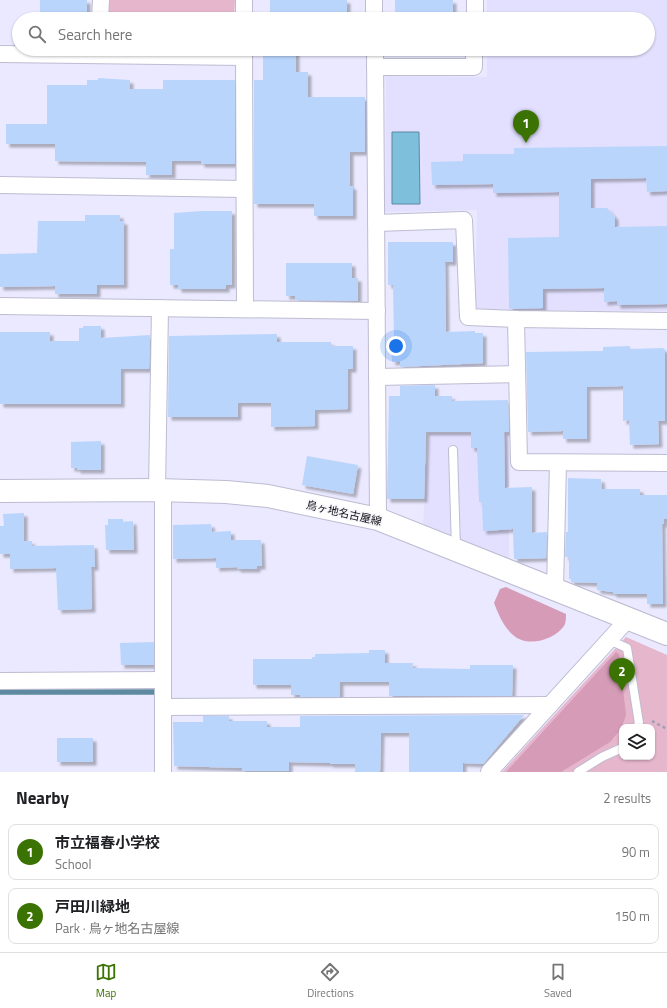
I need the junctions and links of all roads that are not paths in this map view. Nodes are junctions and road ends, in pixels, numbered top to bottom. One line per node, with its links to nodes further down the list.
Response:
1 (101, 0): 5 (street)
2 (244, 0): 6 (street)
3 (374, 0): 7 (street)
4 (476, 0): 8 (street)
5 (100, 12)
6 (244, 12)
7 (374, 12)
8 (475, 12)
9 (0, 54): 10 (street)
10 (12, 54)
11 (244, 56): 16 (street)
12 (375, 56): 14 (street)
13 (474, 56): 14 (street)
14 (375, 67): 17 (street)
15 (0, 185): 16 (street)
16 (244, 189): 20 (street)
17 (376, 223): 21 (street); 22 (street)
18 (0, 306): 19 (street)
19 (160, 308): 20 (street); 29 (street)
20 (245, 309): 21 (street)
21 (377, 311): 25 (street)
22 (516, 319): 23 (street); 24 (street)
23 (667, 321)
24 (517, 374): 25 (street); 27 (street)
25 (377, 377): 31 (street)
26 (453, 450): 32 (lane)
27 (558, 463): 28 (street); 33 (street)
28 (667, 463)
29 (160, 490): 30 (main road, 鳥ヶ地名古屋線); 31 (main road, 鳥ヶ地名古屋線); 37 (street)
30 (0, 491)
31 (378, 519): 32 (main road, 鳥ヶ地名古屋線)
32 (456, 550): 33 (main road, 鳥ヶ地名古屋線)
33 (555, 589): 34 (main road, 鳥ヶ地名古屋線)
34 (629, 618): 35 (main road, 鳥ヶ地名古屋線); 36 (street)
35 (667, 634)
36 (609, 640): 39 (street); 41 (lane)
37 (163, 680): 38 (street); 40 (street)
38 (0, 682)
39 (550, 705): 40 (street); 44 (street)
40 (163, 707): 43 (street)
41 (639, 724)
42 (619, 749): 45 (lane)
43 (163, 772)
44 (489, 772)
45 (578, 772)

